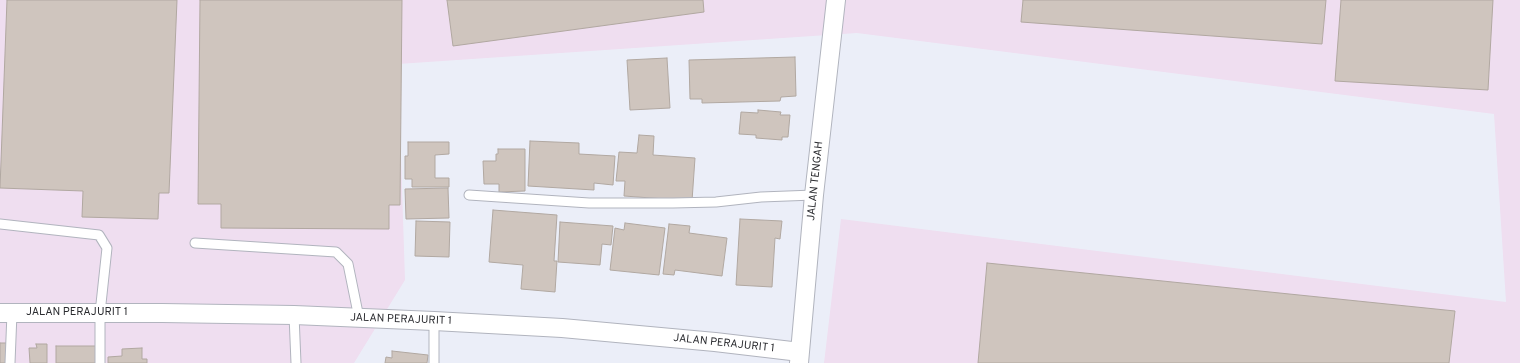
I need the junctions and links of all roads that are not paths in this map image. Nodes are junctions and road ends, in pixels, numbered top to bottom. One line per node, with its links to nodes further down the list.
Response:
1 (836, 0): 3 (street, JALAN TENGAH)
2 (469, 195): 3 (lane)
3 (814, 195): 11 (street, JALAN TENGAH)
4 (0, 224): 7 (lane)
5 (195, 243): 9 (lane)
6 (6, 313): 7 (street, JALAN PERAJURIT 1); 12 (lane)
7 (100, 313): 8 (street, JALAN PERAJURIT 1); 13 (lane)
8 (294, 315): 9 (street, JALAN PERAJURIT 1); 14 (lane)
9 (359, 318): 10 (street, JALAN PERAJURIT 1)
10 (434, 321): 11 (street, JALAN PERAJURIT 1); 15 (lane)
11 (799, 358)
12 (10, 363)
13 (100, 363)
14 (296, 363)
15 (434, 363)

